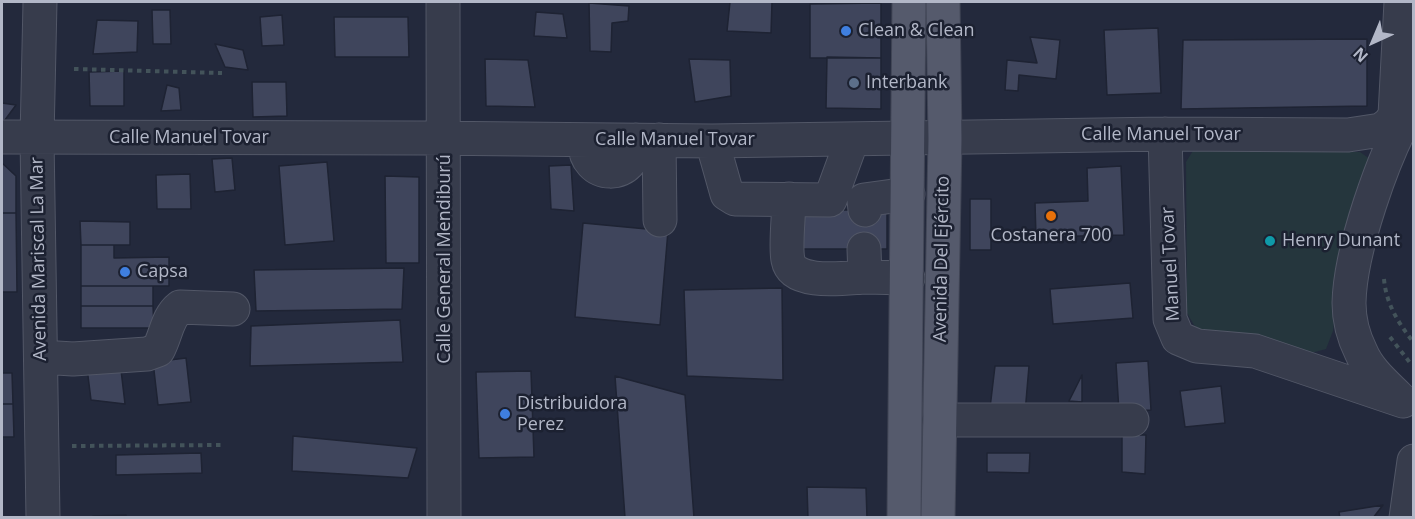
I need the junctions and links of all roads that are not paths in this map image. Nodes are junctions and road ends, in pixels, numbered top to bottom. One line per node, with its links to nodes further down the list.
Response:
1 (40, 2): 10 (street, Avenida Mariscal La Mar)
2 (443, 2): 11 (street, Calle General Mendiburú)
3 (909, 2): 12 (main road, Avenida Del Ejército)
4 (943, 2): 13 (main road, Avenida Del Ejército)
5 (1401, 2): 6 (street)
6 (1402, 113): 8 (street, Calle Manuel Tovar); 17 (street)
7 (1165, 134): 8 (street, Calle Manuel Tovar); 13 (street, Calle Manuel Tovar); 25 (street, Manuel Tovar)
8 (1348, 135): 17 (street)
9 (2, 137): 10 (street, Calle Manuel Tovar)
10 (38, 138): 11 (street, Calle Manuel Tovar); 24 (street, Avenida Mariscal La Mar)
11 (445, 138): 14 (street, Calle Manuel Tovar); 30 (street, Calle General Mendiburú)
12 (909, 138): 13 (street, Calle Manuel Tovar); 15 (street, Calle Manuel Tovar); 18 (main road, Avenida Del Ejército)
13 (945, 139): 26 (main road, Avenida Del Ejército)
14 (647, 140): 16 (street, Calle Manuel Tovar); 21 (street)
15 (852, 140): 16 (street, Calle Manuel Tovar); 20 (street)
16 (712, 141): 19 (street)
17 (1386, 164): 25 (street)
18 (908, 194): 20 (street); 22 (main road, Avenida Del Ejército)
19 (789, 199): 20 (street); 22 (street)
20 (830, 200)
21 (660, 220)
22 (908, 278): 31 (main road, Avenida Del Ejército)
23 (233, 309): 24 (street)
24 (40, 357): 29 (street, Avenida Mariscal La Mar)
25 (1408, 406)
26 (939, 420): 27 (street); 32 (main road, Avenida Del Ejército)
27 (1132, 420)
28 (1413, 461): 33 (street)
29 (43, 518)
30 (444, 518)
31 (904, 518)
32 (938, 518)
33 (1406, 518)

